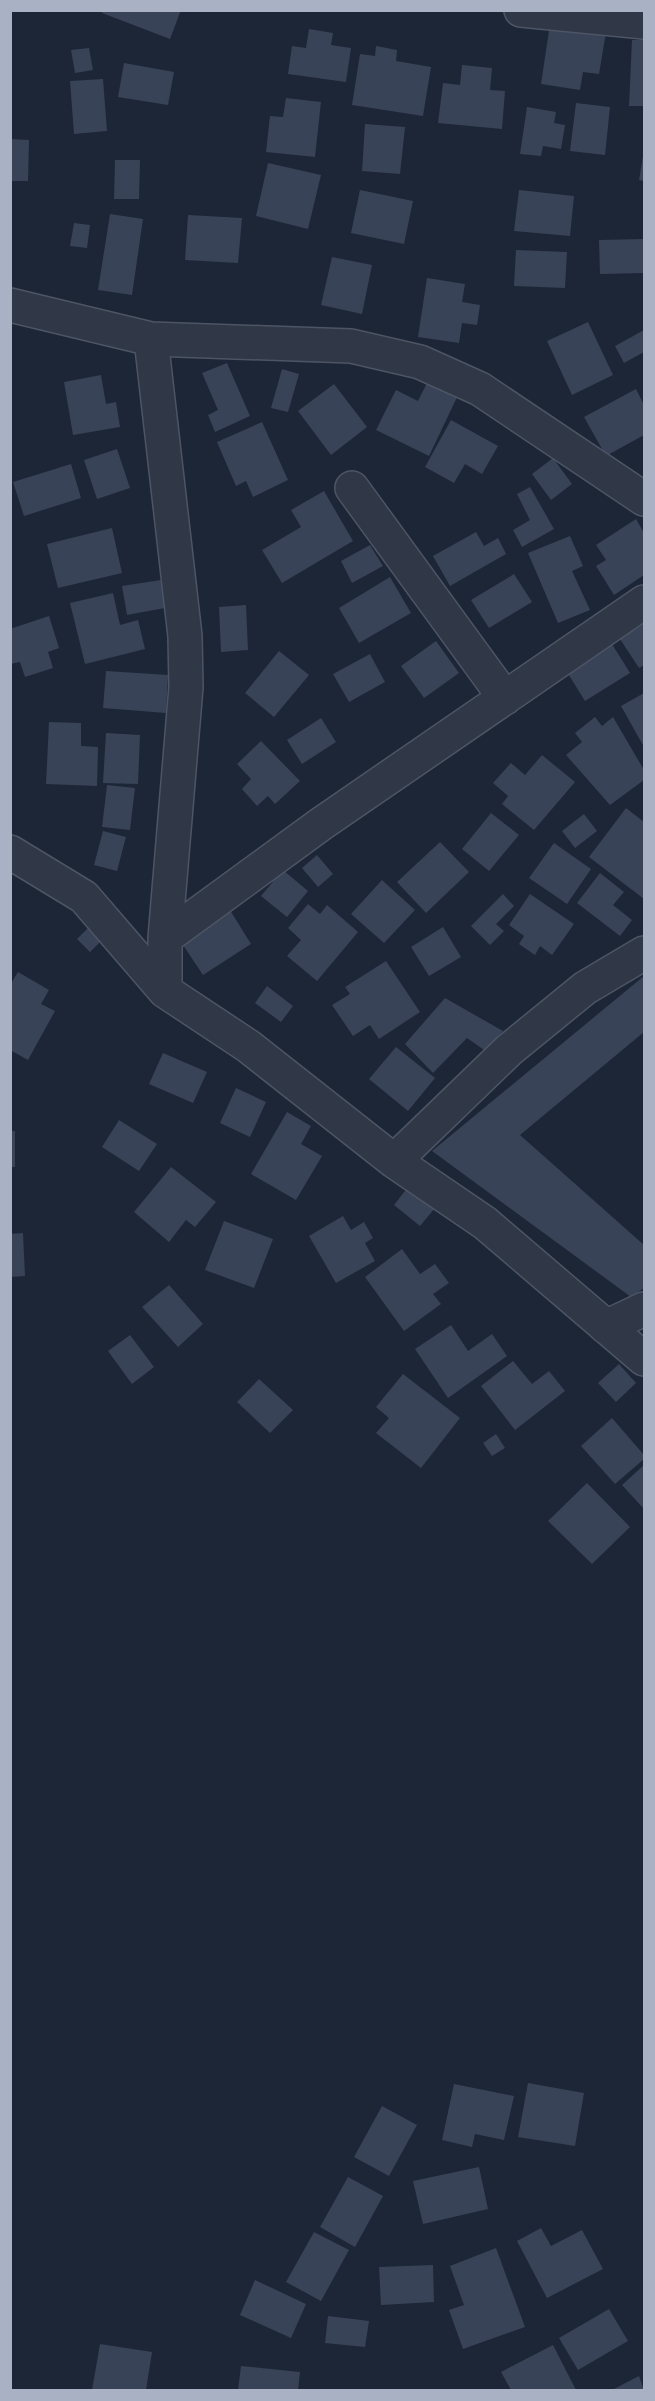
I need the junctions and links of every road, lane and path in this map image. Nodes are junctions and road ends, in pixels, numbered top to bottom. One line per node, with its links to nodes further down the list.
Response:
1 (521, 10): 2 (street)
2 (645, 22)
3 (10, 305): 4 (street)
4 (151, 339): 6 (street); 10 (street)
5 (352, 488): 8 (street)
6 (645, 499)
7 (645, 602): 8 (street)
8 (505, 698): 10 (street)
9 (10, 852): 12 (street)
10 (165, 938): 12 (street)
11 (645, 952): 13 (street)
12 (165, 991): 13 (street)
13 (394, 1161): 15 (street)
14 (645, 1309): 15 (street)
15 (606, 1327): 16 (street)
16 (645, 1359)

